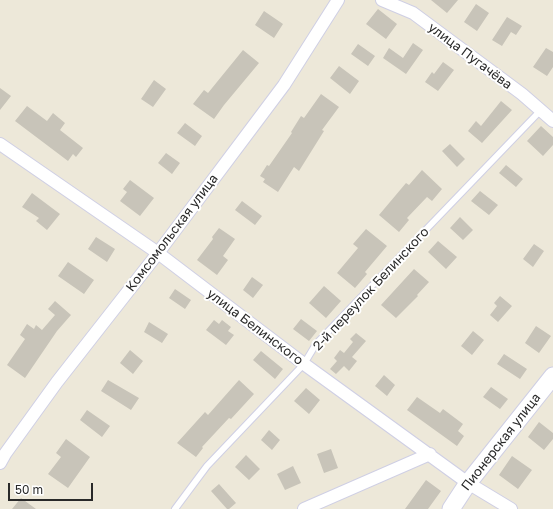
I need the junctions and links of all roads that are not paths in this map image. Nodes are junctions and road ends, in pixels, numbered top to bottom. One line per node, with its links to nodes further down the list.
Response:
1 (338, 0): 6 (street, Комсомольская улица)
2 (382, 0): 3 (street, улица Пугачёва)
3 (541, 110): 4 (street, улица Пугачёва); 7 (lane, 2-й переулок Белинского)
4 (553, 121)
5 (0, 144): 6 (street, улица Белинского)
6 (158, 253): 7 (street, улица Белинского); 10 (street, Комсомольская улица)
7 (304, 364): 9 (street, улица Белинского); 12 (lane, 2-й переулок Белинского)
8 (553, 376): 11 (street, Пионерская улица)
9 (430, 454): 11 (street, улица Белинского); 13 (street)
10 (0, 464)
11 (468, 483): 14 (street, Пионерская улица); 15 (street, улица Белинского)
12 (175, 509)
13 (304, 509)
14 (451, 509)
15 (511, 509)

